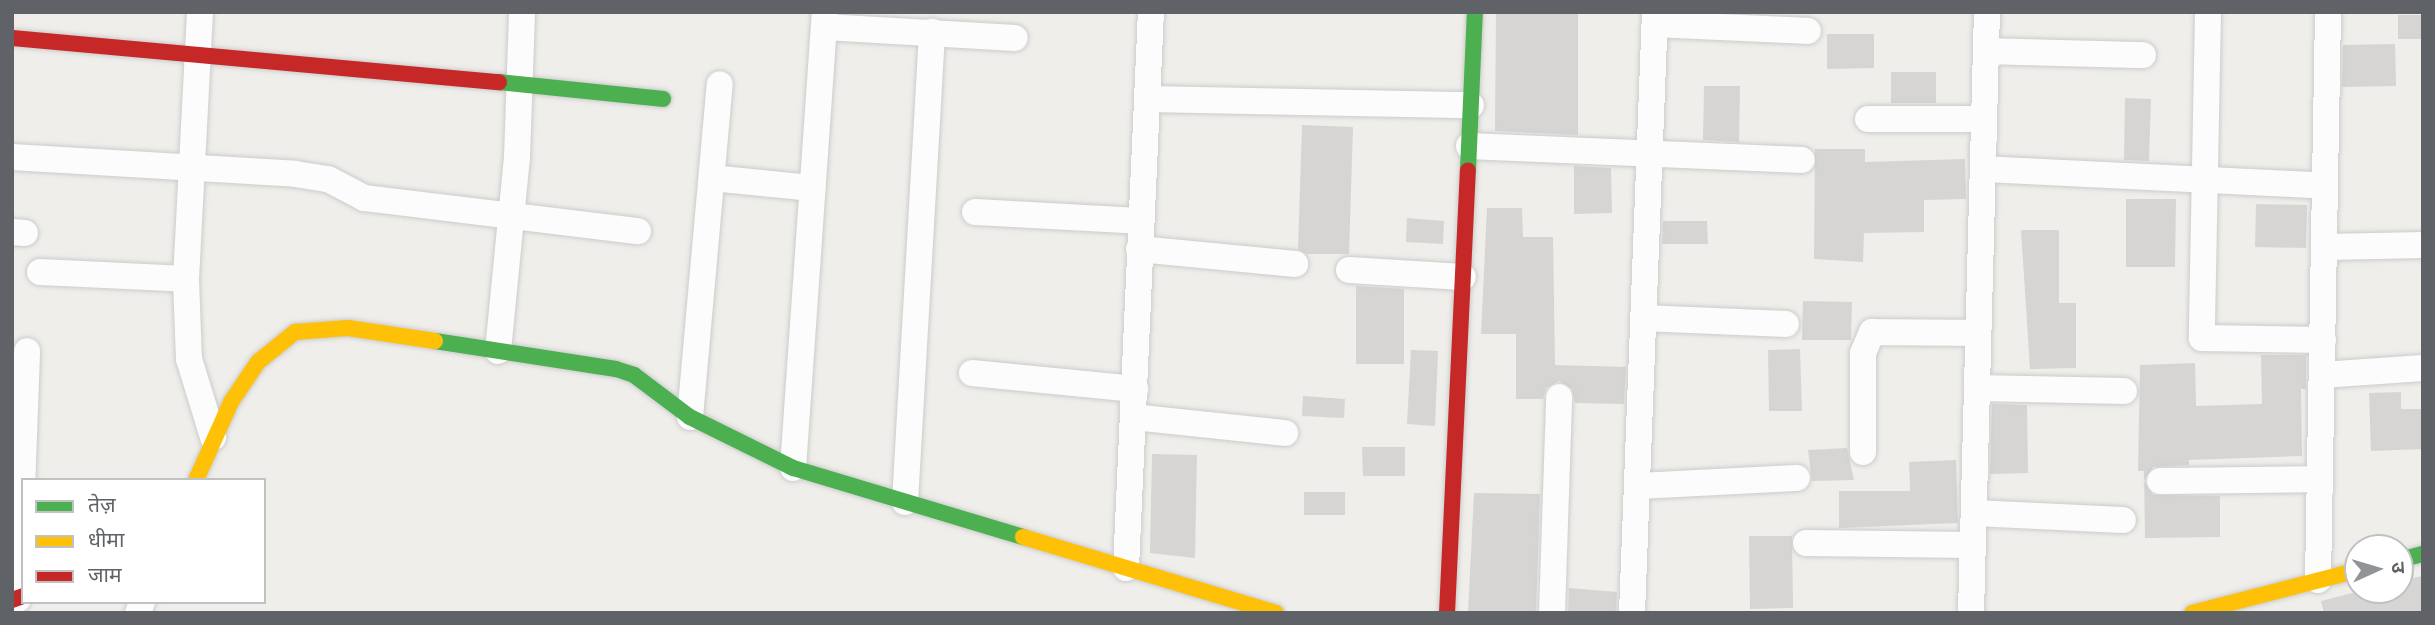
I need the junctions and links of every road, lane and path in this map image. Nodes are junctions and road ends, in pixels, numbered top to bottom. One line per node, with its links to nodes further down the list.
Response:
1 (200, 12): 14 (street)
2 (523, 12): 18 (street)
3 (1151, 12): 20 (street)
4 (1475, 12): 21 (street)
5 (1987, 12): 15 (street)
6 (2208, 12): 31 (street)
7 (2328, 12): 32 (street)
8 (1655, 18): 10 (street); 25 (street)
9 (825, 20): 11 (street); 33 (street)
10 (1808, 31)
11 (932, 32): 13 (street); 71 (street)
12 (12, 38): 14 (street)
13 (1016, 38)
14 (196, 51): 18 (street); 28 (street)
15 (1986, 51): 16 (street); 23 (street)
16 (2143, 55)
17 (720, 84): 30 (street)
18 (520, 86): 19 (street); 35 (street)
19 (663, 99)
20 (1147, 99): 21 (street); 36 (street)
21 (1471, 105): 24 (street)
22 (1868, 119): 23 (street)
23 (1984, 119): 29 (street)
24 (1469, 146): 25 (street); 44 (street)
25 (1650, 152): 27 (street); 46 (street)
26 (12, 157): 28 (street)
27 (1802, 160)
28 (190, 167): 35 (street); 45 (street)
29 (1983, 169): 31 (street); 48 (street)
30 (712, 178): 33 (street); 59 (street)
31 (2203, 180): 32 (street); 49 (street)
32 (2325, 186): 39 (street)
33 (813, 188): 64 (street)
34 (975, 212): 36 (street)
35 (512, 216): 37 (street); 51 (street)
36 (1140, 221): 40 (street)
37 (639, 231)
38 (2423, 245): 39 (street)
39 (2324, 247): 49 (street)
40 (1139, 248): 41 (street); 55 (street)
41 (1295, 264)
42 (1349, 270): 44 (street)
43 (40, 272): 45 (street)
44 (1463, 277): 83 (street)
45 (186, 279): 62 (street)
46 (1643, 318): 47 (street); 70 (street)
47 (1786, 324)
48 (1978, 333): 56 (street); 63 (street)
49 (2323, 340): 54 (street)
50 (27, 351): 65 (street)
51 (498, 351): 59 (street); 62 (street)
52 (2423, 368): 54 (street)
53 (972, 373): 55 (street)
54 (2322, 375): 68 (street)
55 (1135, 388): 60 (street)
56 (1977, 388): 57 (street); 72 (street)
57 (2124, 391)
58 (1559, 397): 84 (street)
59 (690, 417): 64 (street)
60 (1133, 417): 61 (street); 77 (street)
61 (1285, 433)
62 (213, 437): 66 (street)
63 (1863, 452)
64 (793, 468): 71 (street)
65 (22, 478)
66 (197, 478)
67 (1797, 478): 70 (street)
68 (2320, 479): 69 (street); 79 (street)
69 (2160, 481)
70 (1637, 486): 85 (street)
71 (905, 502): 77 (street)
72 (1974, 513): 74 (street); 76 (street)
73 (21, 516): 80 (street)
74 (2123, 520)
75 (1806, 543): 76 (street)
76 (1973, 545): 86 (street)
77 (1126, 568): 82 (street)
78 (2344, 574): 79 (street)
79 (2318, 580): 81 (street)
80 (18, 598)
81 (2258, 604): 87 (street)
82 (1276, 613)
83 (1447, 613)
84 (1552, 613)
85 (1632, 613)
86 (1971, 613)
87 (2192, 613)

